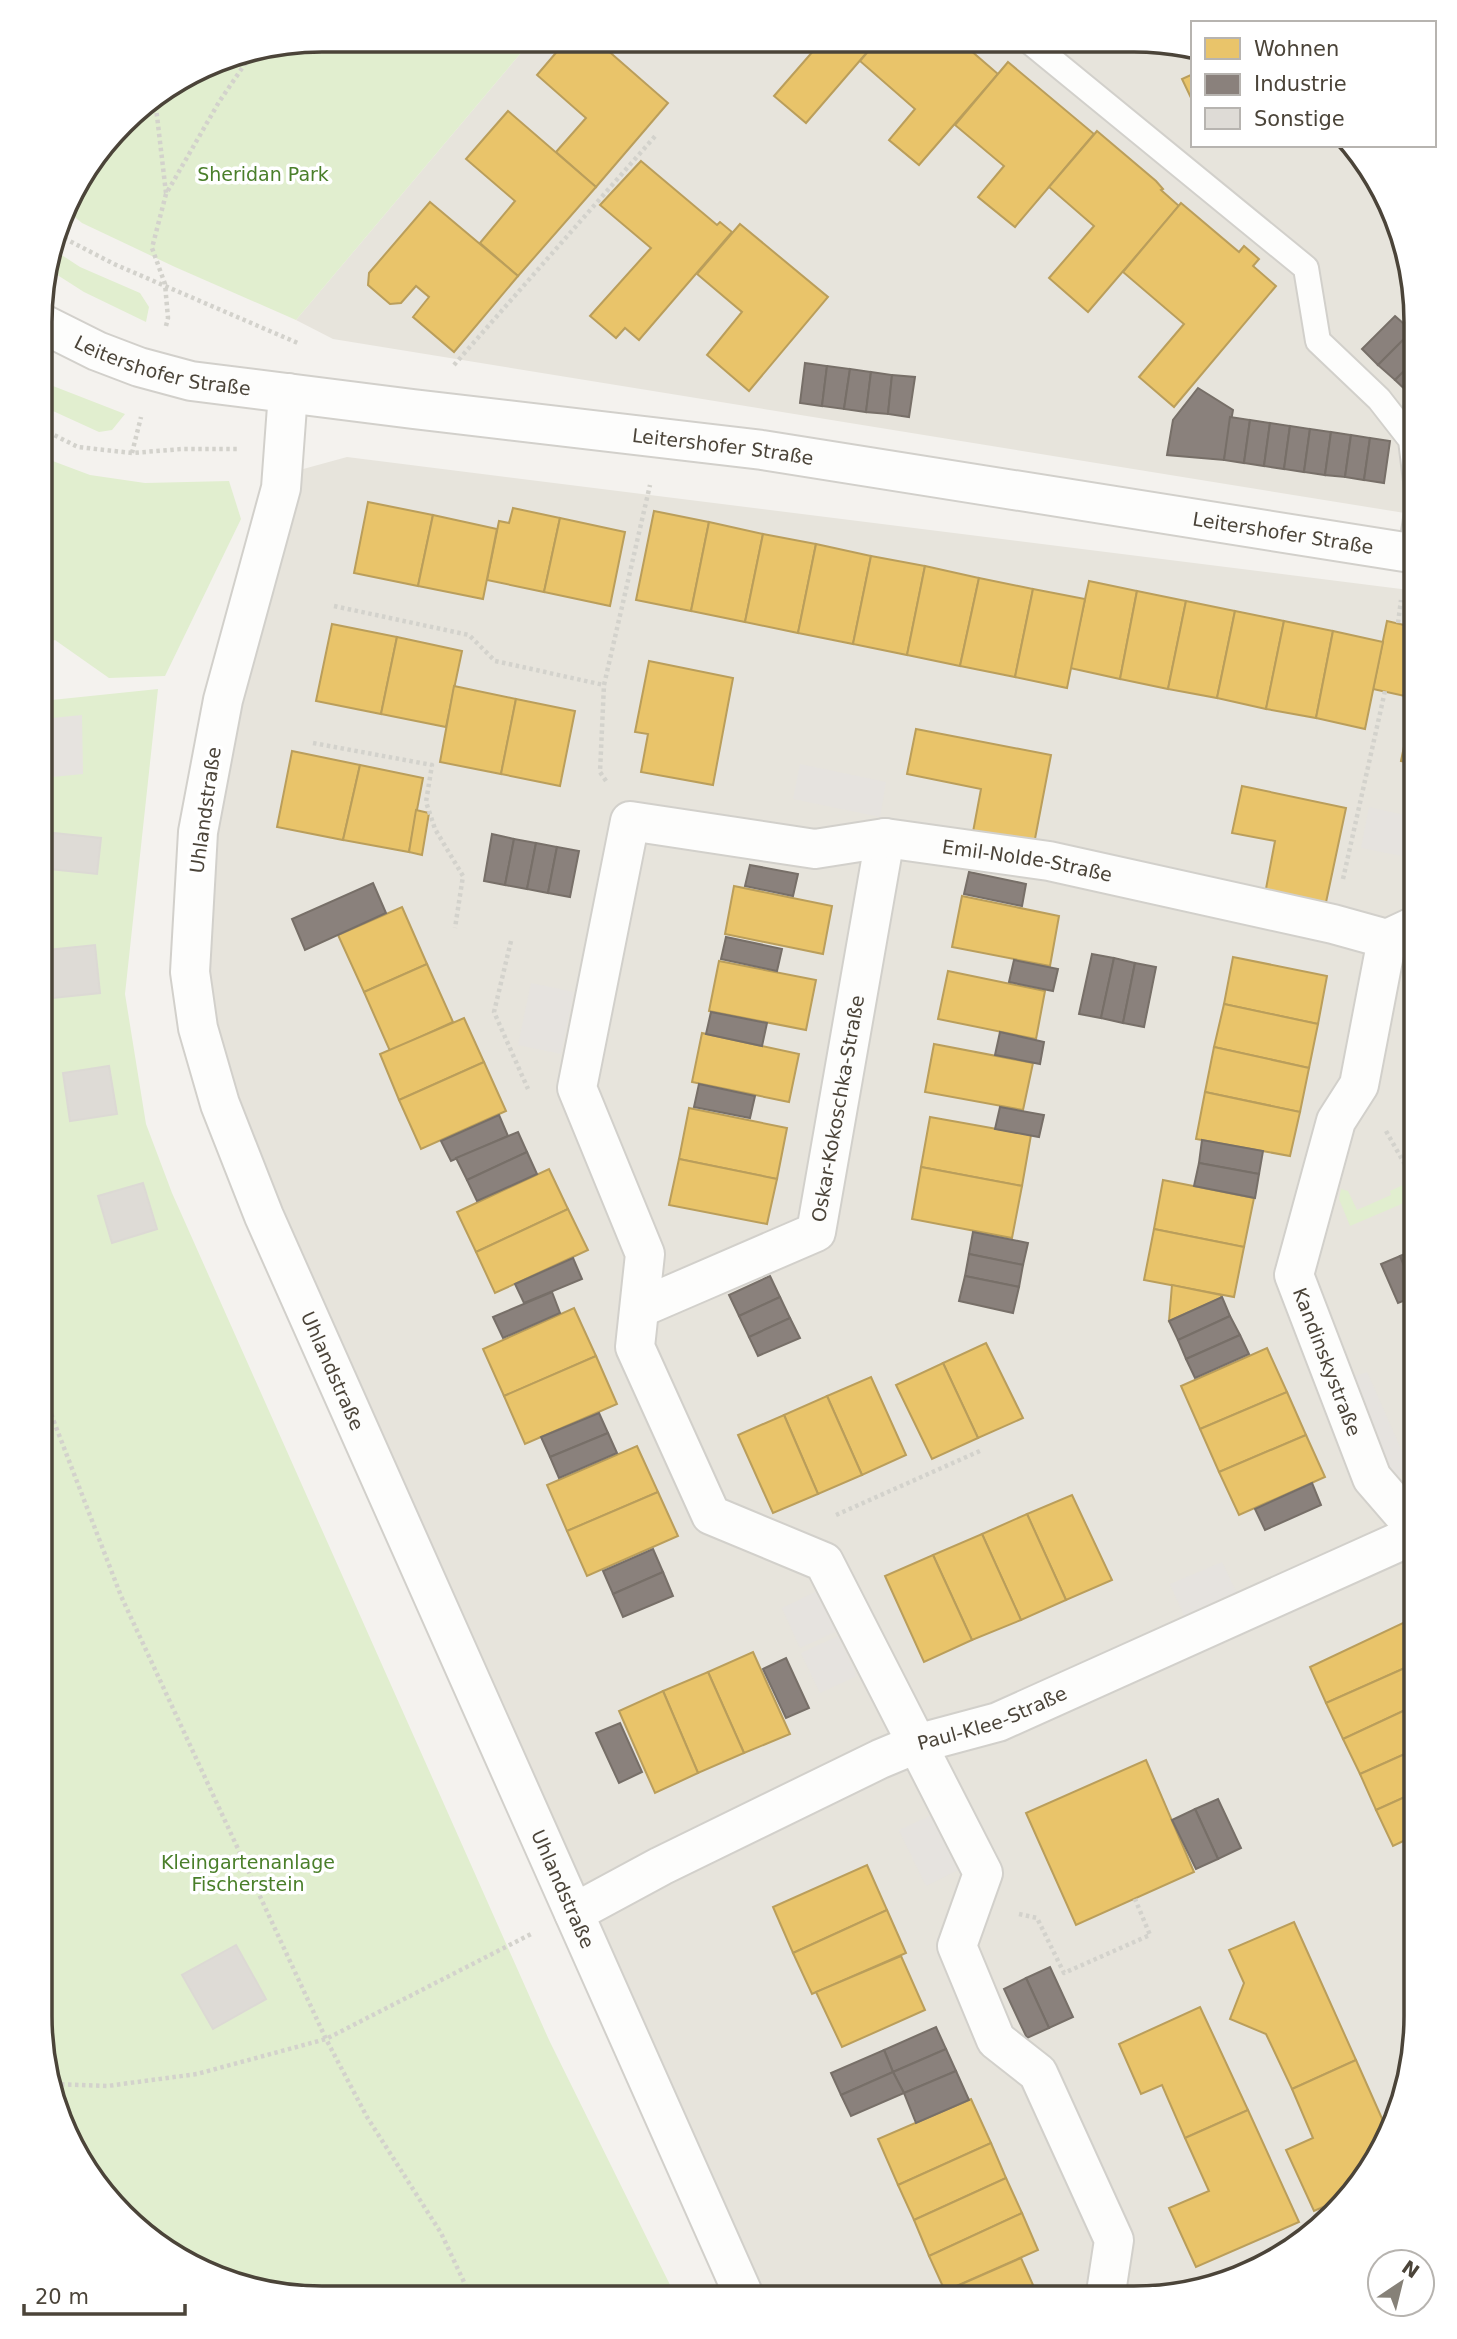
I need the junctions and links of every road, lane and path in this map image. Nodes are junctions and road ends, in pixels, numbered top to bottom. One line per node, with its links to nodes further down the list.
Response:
1 (1042, 52): 14 (lane)
2 (245, 64): 5 (path)
3 (156, 110): 5 (path)
4 (657, 134): 11 (path)
5 (166, 194): 7 (path)
6 (66, 239): 7 (path)
7 (165, 284): 9 (path); 10 (path)
8 (52, 328): 12 (street, Leitershofer Straße)
9 (164, 332)
10 (285, 339)
11 (451, 368)
12 (288, 393): 16 (street, Leitershofer Straße); 17 (street, Uhlandstraße)
13 (142, 413): 18 (path)
14 (1404, 431)
15 (52, 434): 18 (path)
16 (661, 437): 19 (street, Leitershofer Straße); 23 (path)
17 (284, 449): 18 (path); 42 (street, Uhlandstraße)
18 (132, 453)
19 (1404, 551)
20 (1404, 600): 22 (path)
21 (334, 606): 23 (path)
22 (1398, 622)
23 (604, 685): 26 (path)
24 (1385, 691): 28 (path)
25 (313, 743): 29 (path)
26 (630, 821): 27 (street, Emil-Nolde-Straße); 32 (street)
27 (885, 838): 28 (street, Emil-Nolde-Straße); 33 (street, Oskar-Kokoschka-Straße)
28 (1333, 924): 30 (street, Emil-Nolde-Straße)
29 (455, 928)
30 (1402, 932): 36 (street, Kandinskystraße)
31 (511, 941): 32 (path)
32 (580, 1098): 33 (street)
33 (640, 1308): 38 (street)
34 (52, 1417): 43 (path)
35 (982, 1450): 38 (path)
36 (1404, 1517)
37 (1404, 1536): 39 (street, Paul-Klee-Straße)
38 (824, 1562): 39 (street)
39 (916, 1744): 41 (street); 42 (street, Paul-Klee-Straße)
40 (1135, 1899): 41 (path)
41 (972, 1904): 47 (street)
42 (574, 1913): 43 (path); 46 (street, Uhlandstraße)
43 (326, 2039): 44 (path); 45 (path)
44 (62, 2084)
45 (466, 2286)
46 (741, 2286)
47 (1107, 2286)

